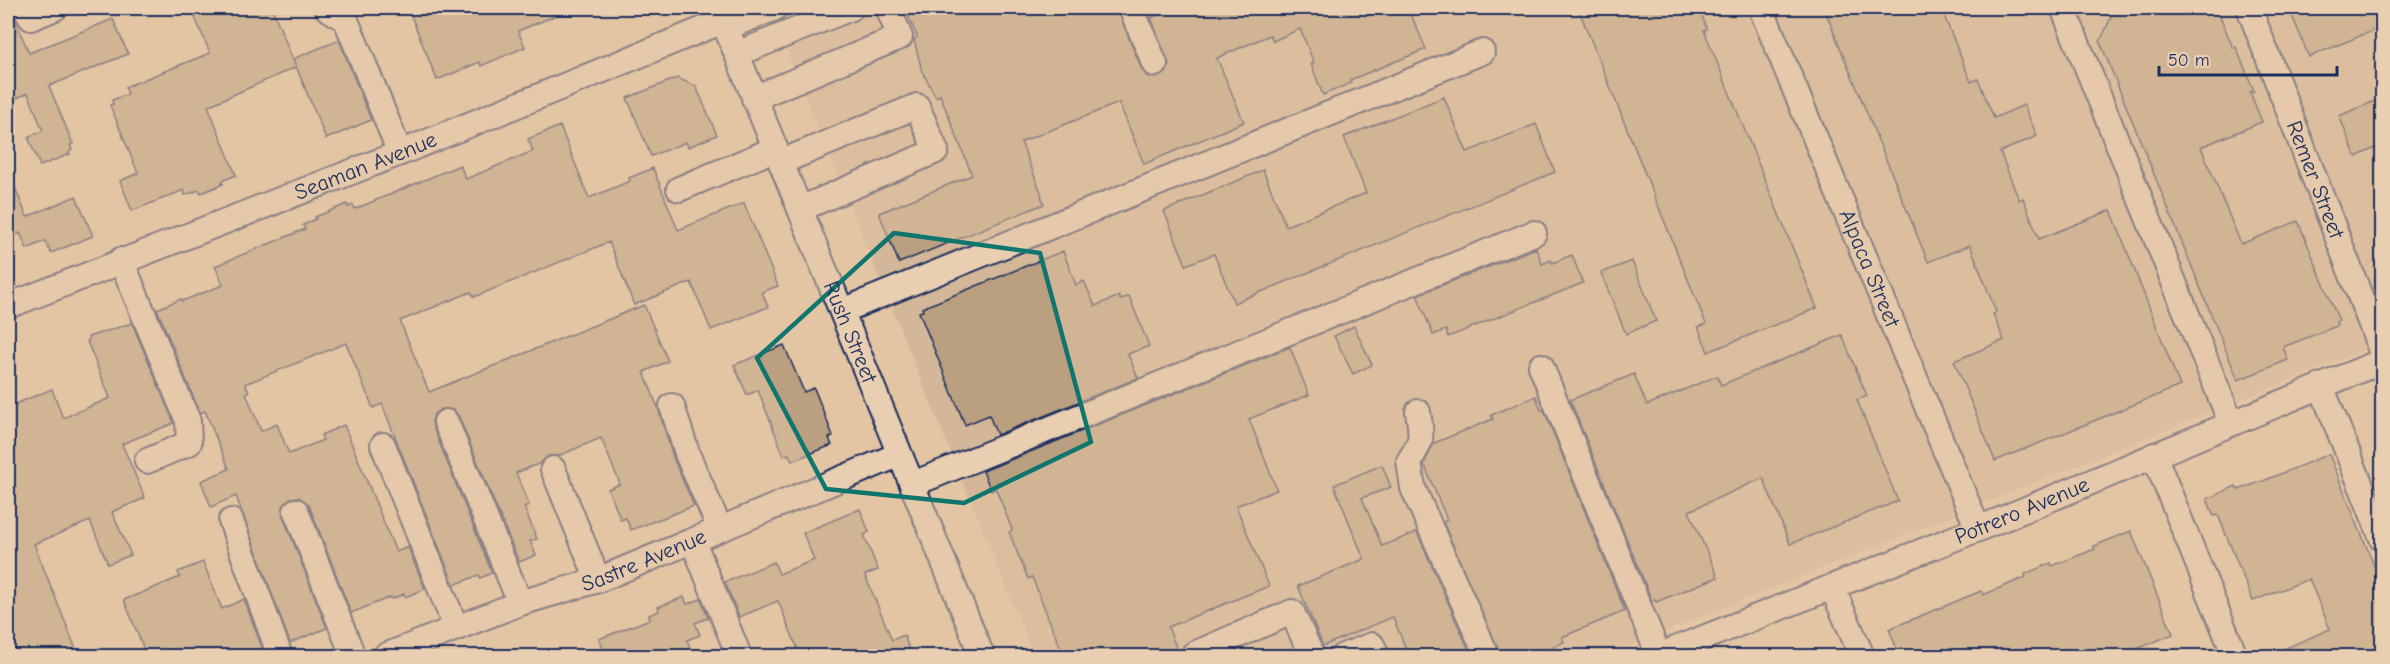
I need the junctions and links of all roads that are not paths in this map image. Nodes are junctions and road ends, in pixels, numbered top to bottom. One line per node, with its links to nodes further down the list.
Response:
1 (25, 8): 2 (street)
2 (56, 8)
3 (327, 8): 16 (street)
4 (775, 8): 11 (street, Seaman Avenue)
5 (851, 8): 13 (street)
6 (888, 8): 15 (street)
7 (1131, 8): 14 (street)
8 (1761, 8): 41 (street, Alpaca Street)
9 (2063, 8): 31 (street)
10 (2249, 8): 24 (street, Remer Street)
11 (722, 19): 13 (street, Rush Street); 16 (street, Seaman Avenue)
12 (1482, 52): 23 (street)
13 (736, 54): 15 (street, Rush Street)
14 (1155, 64)
15 (754, 98): 17 (street, Rush Street)
16 (400, 153): 21 (street, Seaman Avenue)
17 (778, 156): 18 (street); 19 (street, Rush Street); 19 (street)
18 (679, 189)
19 (800, 209): 23 (street, Rush Street)
20 (1534, 233): 37 (street)
21 (121, 260): 22 (street, Seaman Avenue); 35 (street)
22 (8, 306)
23 (842, 311): 33 (street, Rush Street)
24 (2382, 353)
25 (2382, 361): 27 (street, Potrero Avenue)
26 (1541, 366): 49 (street)
27 (2321, 386): 31 (street, Potrero Avenue); 42 (street)
28 (672, 406): 40 (street)
29 (1418, 412): 58 (street)
30 (446, 422): 46 (street)
31 (2231, 423): 34 (street, Potrero Avenue)
32 (383, 445): 47 (street)
33 (898, 454): 37 (street, Rush Street); 40 (street, Sastre Avenue)
34 (2154, 455): 41 (street, Potrero Avenue); 60 (street)
35 (147, 461)
36 (553, 469): 44 (street)
37 (913, 484): 53 (street, Rush Street)
38 (296, 511): 51 (street)
39 (231, 521): 50 (street)
40 (720, 529): 43 (street, Sastre Avenue)
41 (1978, 529): 45 (street, Potrero Avenue)
42 (2382, 538)
43 (693, 540): 44 (street, Sastre Avenue); 52 (street)
44 (598, 580): 46 (street, Sastre Avenue)
45 (1832, 587): 49 (street, Potrero Avenue); 59 (street)
46 (520, 603): 47 (street, Sastre Avenue)
47 (456, 628): 48 (street, Sastre Avenue)
48 (400, 654)
49 (1665, 655)
50 (280, 657)
51 (353, 657)
52 (740, 657)
53 (982, 657)
54 (1195, 657): 55 (street)
55 (1312, 657)
56 (1343, 657): 57 (street)
57 (1377, 657)
58 (1487, 657)
59 (1862, 657)
60 (2235, 657)

